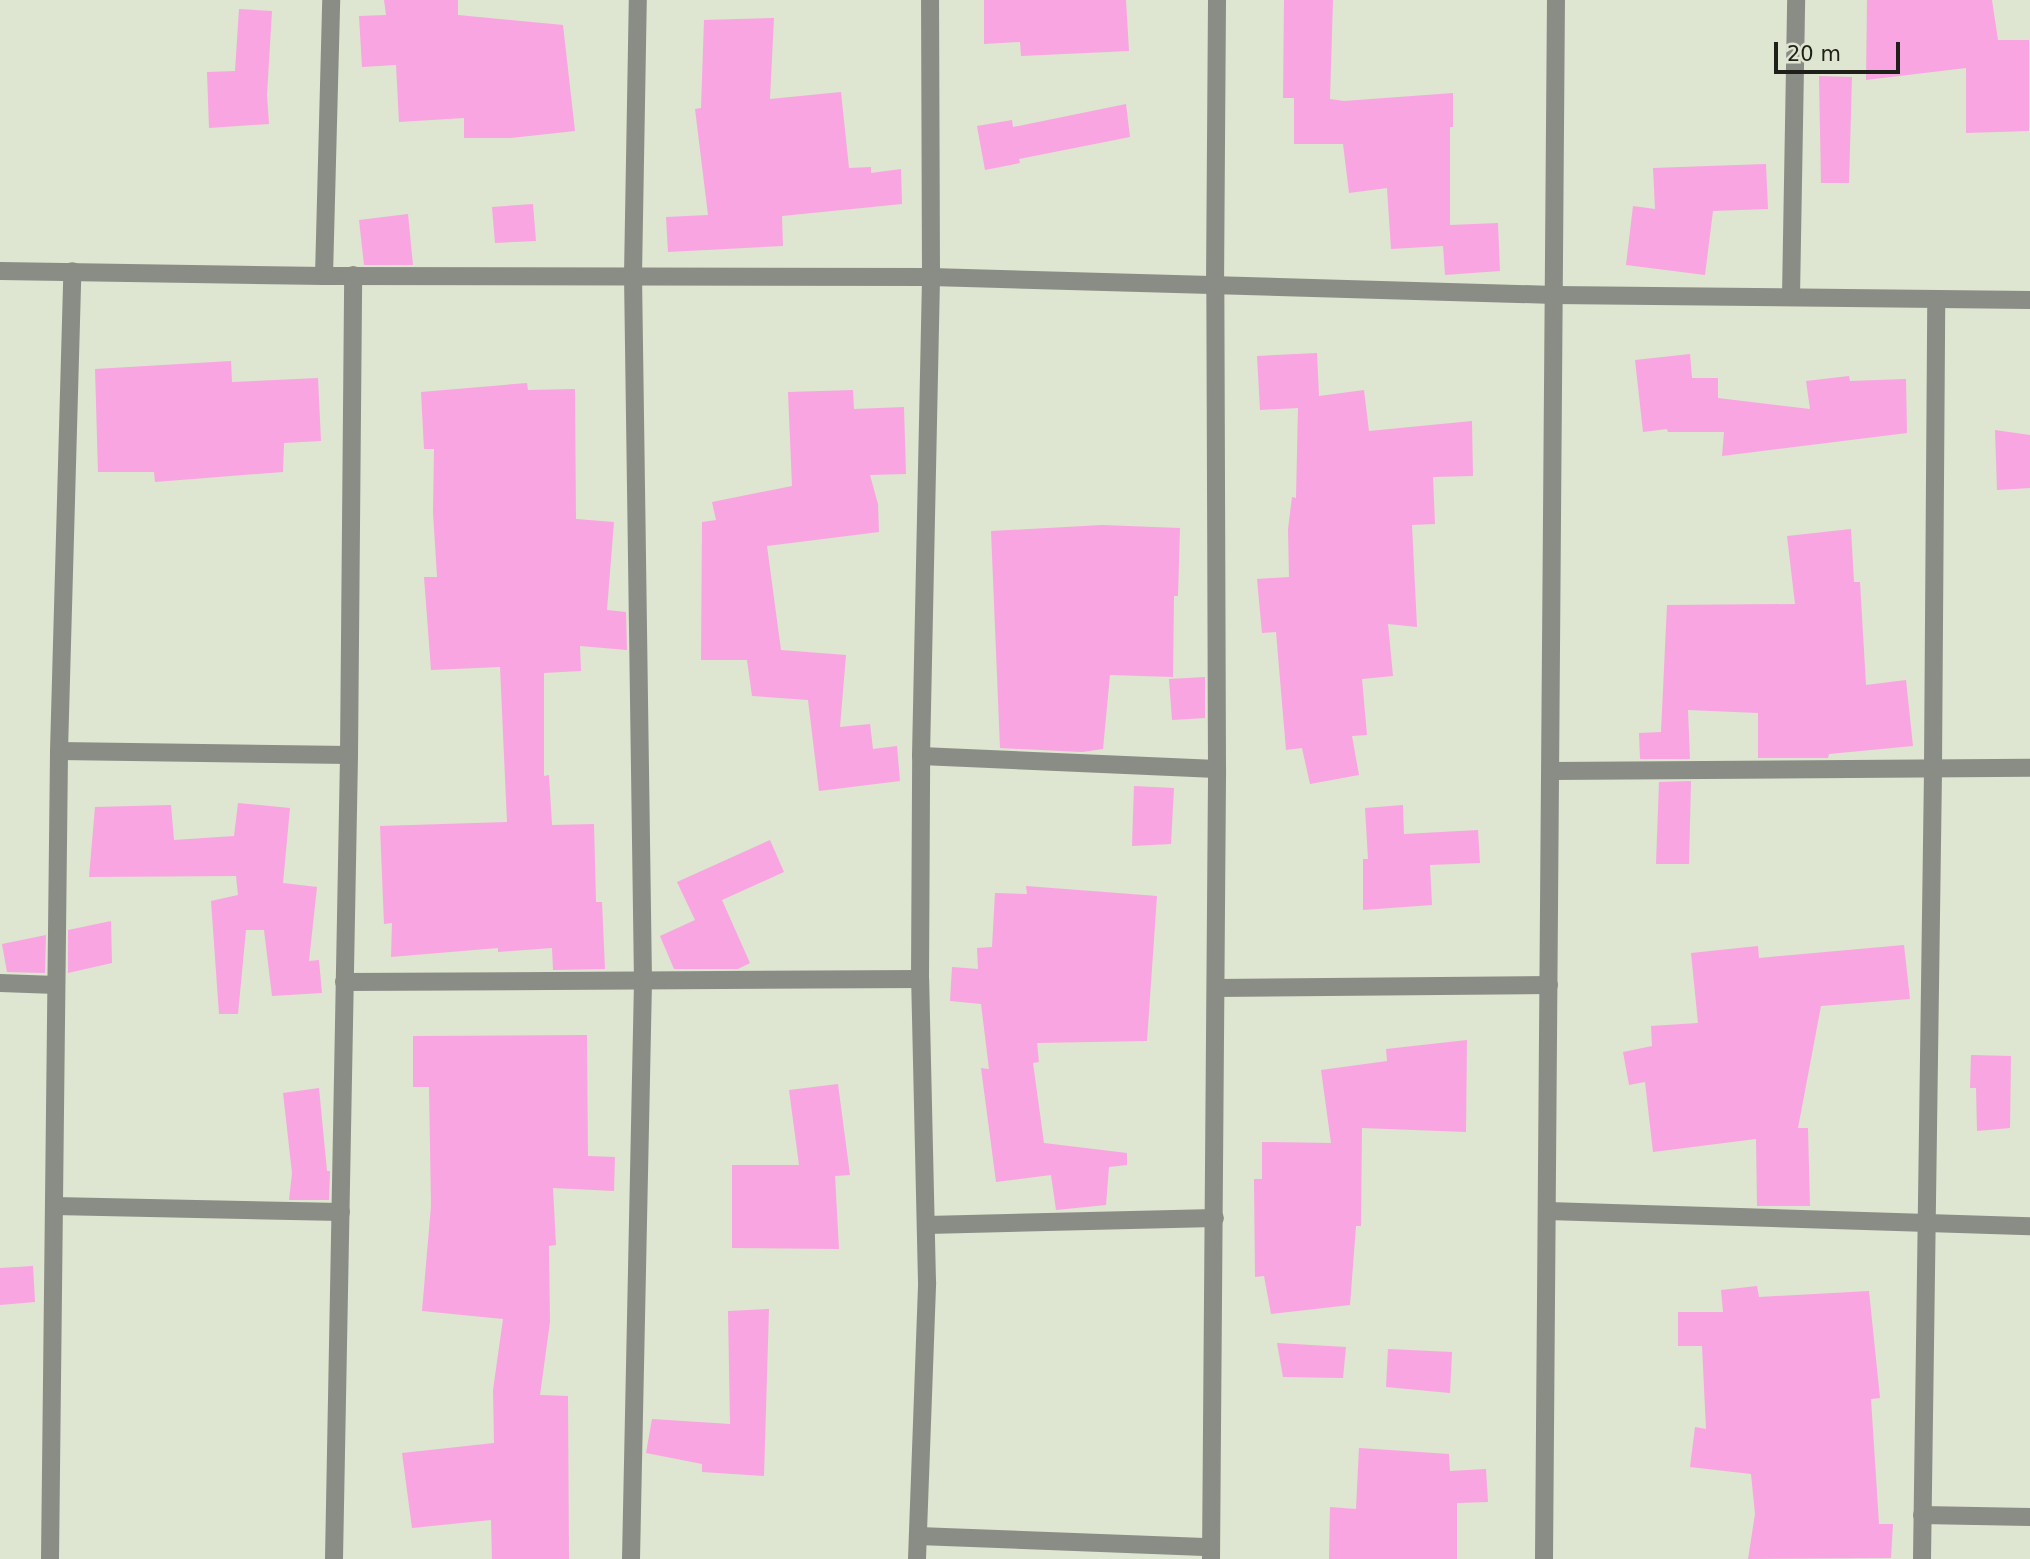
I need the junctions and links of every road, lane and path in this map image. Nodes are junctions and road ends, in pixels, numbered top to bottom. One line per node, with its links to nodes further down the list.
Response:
1 (331, 0): 11 (street)
2 (638, 0): 10 (street)
3 (930, 0): 12 (street)
4 (1217, 0): 13 (street)
5 (1556, 0): 14 (street)
6 (1796, 0): 15 (street)
7 (0, 271): 8 (street)
8 (72, 271): 11 (street); 18 (street)
9 (353, 275): 10 (street); 11 (street); 19 (street)
10 (633, 275): 12 (street); 27 (street)
11 (324, 276)
12 (931, 277): 13 (street); 20 (street)
13 (1215, 287): 14 (street); 23 (street)
14 (1554, 295): 15 (street); 24 (street)
15 (1791, 296): 16 (street)
16 (1936, 300): 17 (street); 21 (street)
17 (2030, 300)
18 (59, 751): 19 (street); 29 (street)
19 (349, 755): 26 (street)
20 (921, 757): 23 (street); 25 (street)
21 (1933, 767): 22 (street); 24 (street); 36 (street)
22 (2030, 768)
23 (1217, 769): 31 (street)
24 (1551, 771): 30 (street)
25 (920, 979): 27 (street); 37 (street)
26 (344, 982): 27 (street); 33 (street)
27 (643, 982): 45 (street)
28 (0, 983): 29 (street)
29 (55, 985): 32 (street)
30 (1549, 985): 31 (street); 34 (street)
31 (1216, 988): 35 (street)
32 (54, 1206): 33 (street); 43 (street)
33 (341, 1212): 44 (street)
34 (1548, 1212): 36 (street); 47 (street)
35 (1214, 1218): 37 (street); 42 (street)
36 (1925, 1221): 38 (street); 39 (street)
37 (928, 1225): 41 (street)
38 (2030, 1226)
39 (1922, 1515): 40 (street); 48 (street)
40 (2030, 1517)
41 (918, 1536): 42 (street); 46 (street)
42 (1211, 1553)
43 (50, 1559)
44 (334, 1559)
45 (631, 1559)
46 (917, 1559)
47 (1544, 1559)
48 (1922, 1559)

